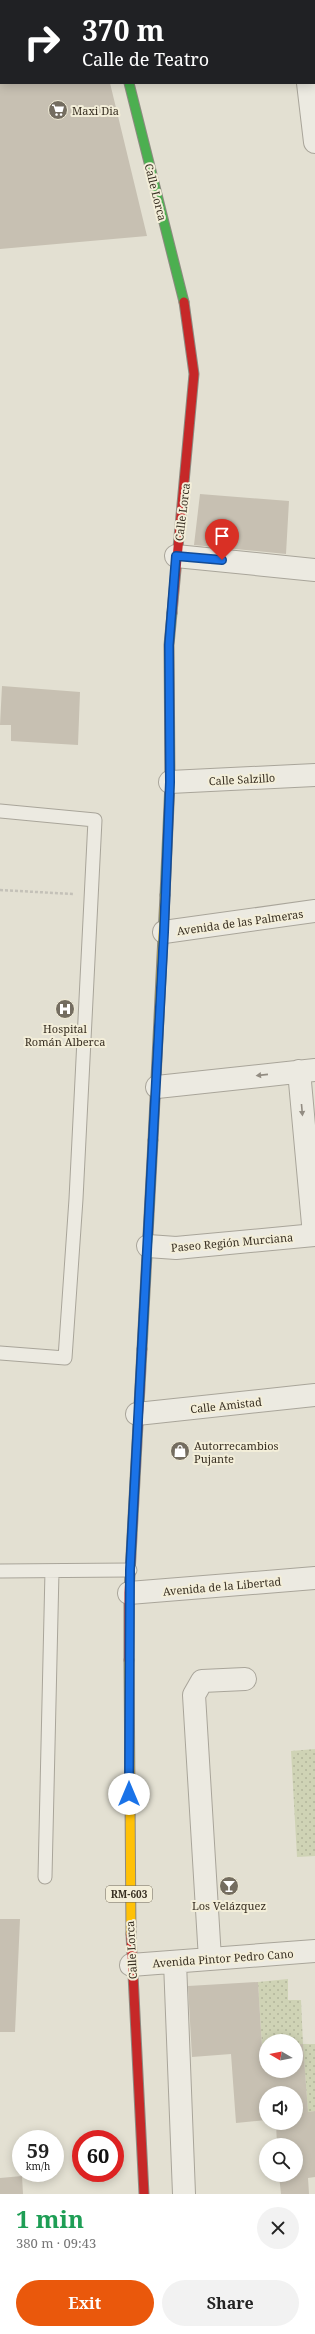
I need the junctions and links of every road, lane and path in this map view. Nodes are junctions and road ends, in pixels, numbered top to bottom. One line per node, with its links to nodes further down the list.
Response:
1 (129, 84): 4 (main road, Calle Lorca / RM-603)
2 (308, 84): 3 (street)
3 (315, 142)
4 (176, 556): 5 (street); 7 (main road, Calle Lorca / RM-603)
5 (315, 570)
6 (315, 775): 7 (street, Calle Salzillo)
7 (170, 782): 12 (main road, Calle Lorca / RM-603)
8 (0, 811): 10 (lane)
9 (0, 890): 10 (path)
10 (91, 895): 17 (lane)
11 (315, 911): 12 (street, Avenida de las Palmeras)
12 (164, 932): 14 (main road, Calle Lorca / RM-603)
13 (307, 1071): 14 (street, one-way to 14); 15 (street, one-way to 15)
14 (157, 1086): 16 (main road, Calle Lorca / RM-603)
15 (315, 1235): 16 (street, Paseo Región Murciana)
16 (148, 1246): 19 (main road, Calle Lorca / RM-603)
17 (0, 1354)
18 (315, 1396): 19 (street, Calle Amistad)
19 (137, 1414): 20 (main road, Calle Lorca / RM-603)
20 (130, 1570): 22 (lane); 24 (main road, Calle Lorca / RM-603)
21 (0, 1571): 22 (lane)
22 (52, 1571): 26 (lane)
23 (315, 1578): 24 (street, Avenida de la Libertad)
24 (129, 1593): 30 (main road, Calle Lorca / RM-603)
25 (245, 1679): 28 (street)
26 (45, 1877)
27 (315, 1951): 28 (street, Avenida Pintor Pedro Cano)
28 (210, 1959): 29 (street, Avenida Pintor Pedro Cano)
29 (175, 1962): 30 (street, Avenida Pintor Pedro Cano); 32 (street)
30 (131, 1965): 31 (main road, Calle Lorca / RM-603)
31 (144, 2194)
32 (184, 2194)

